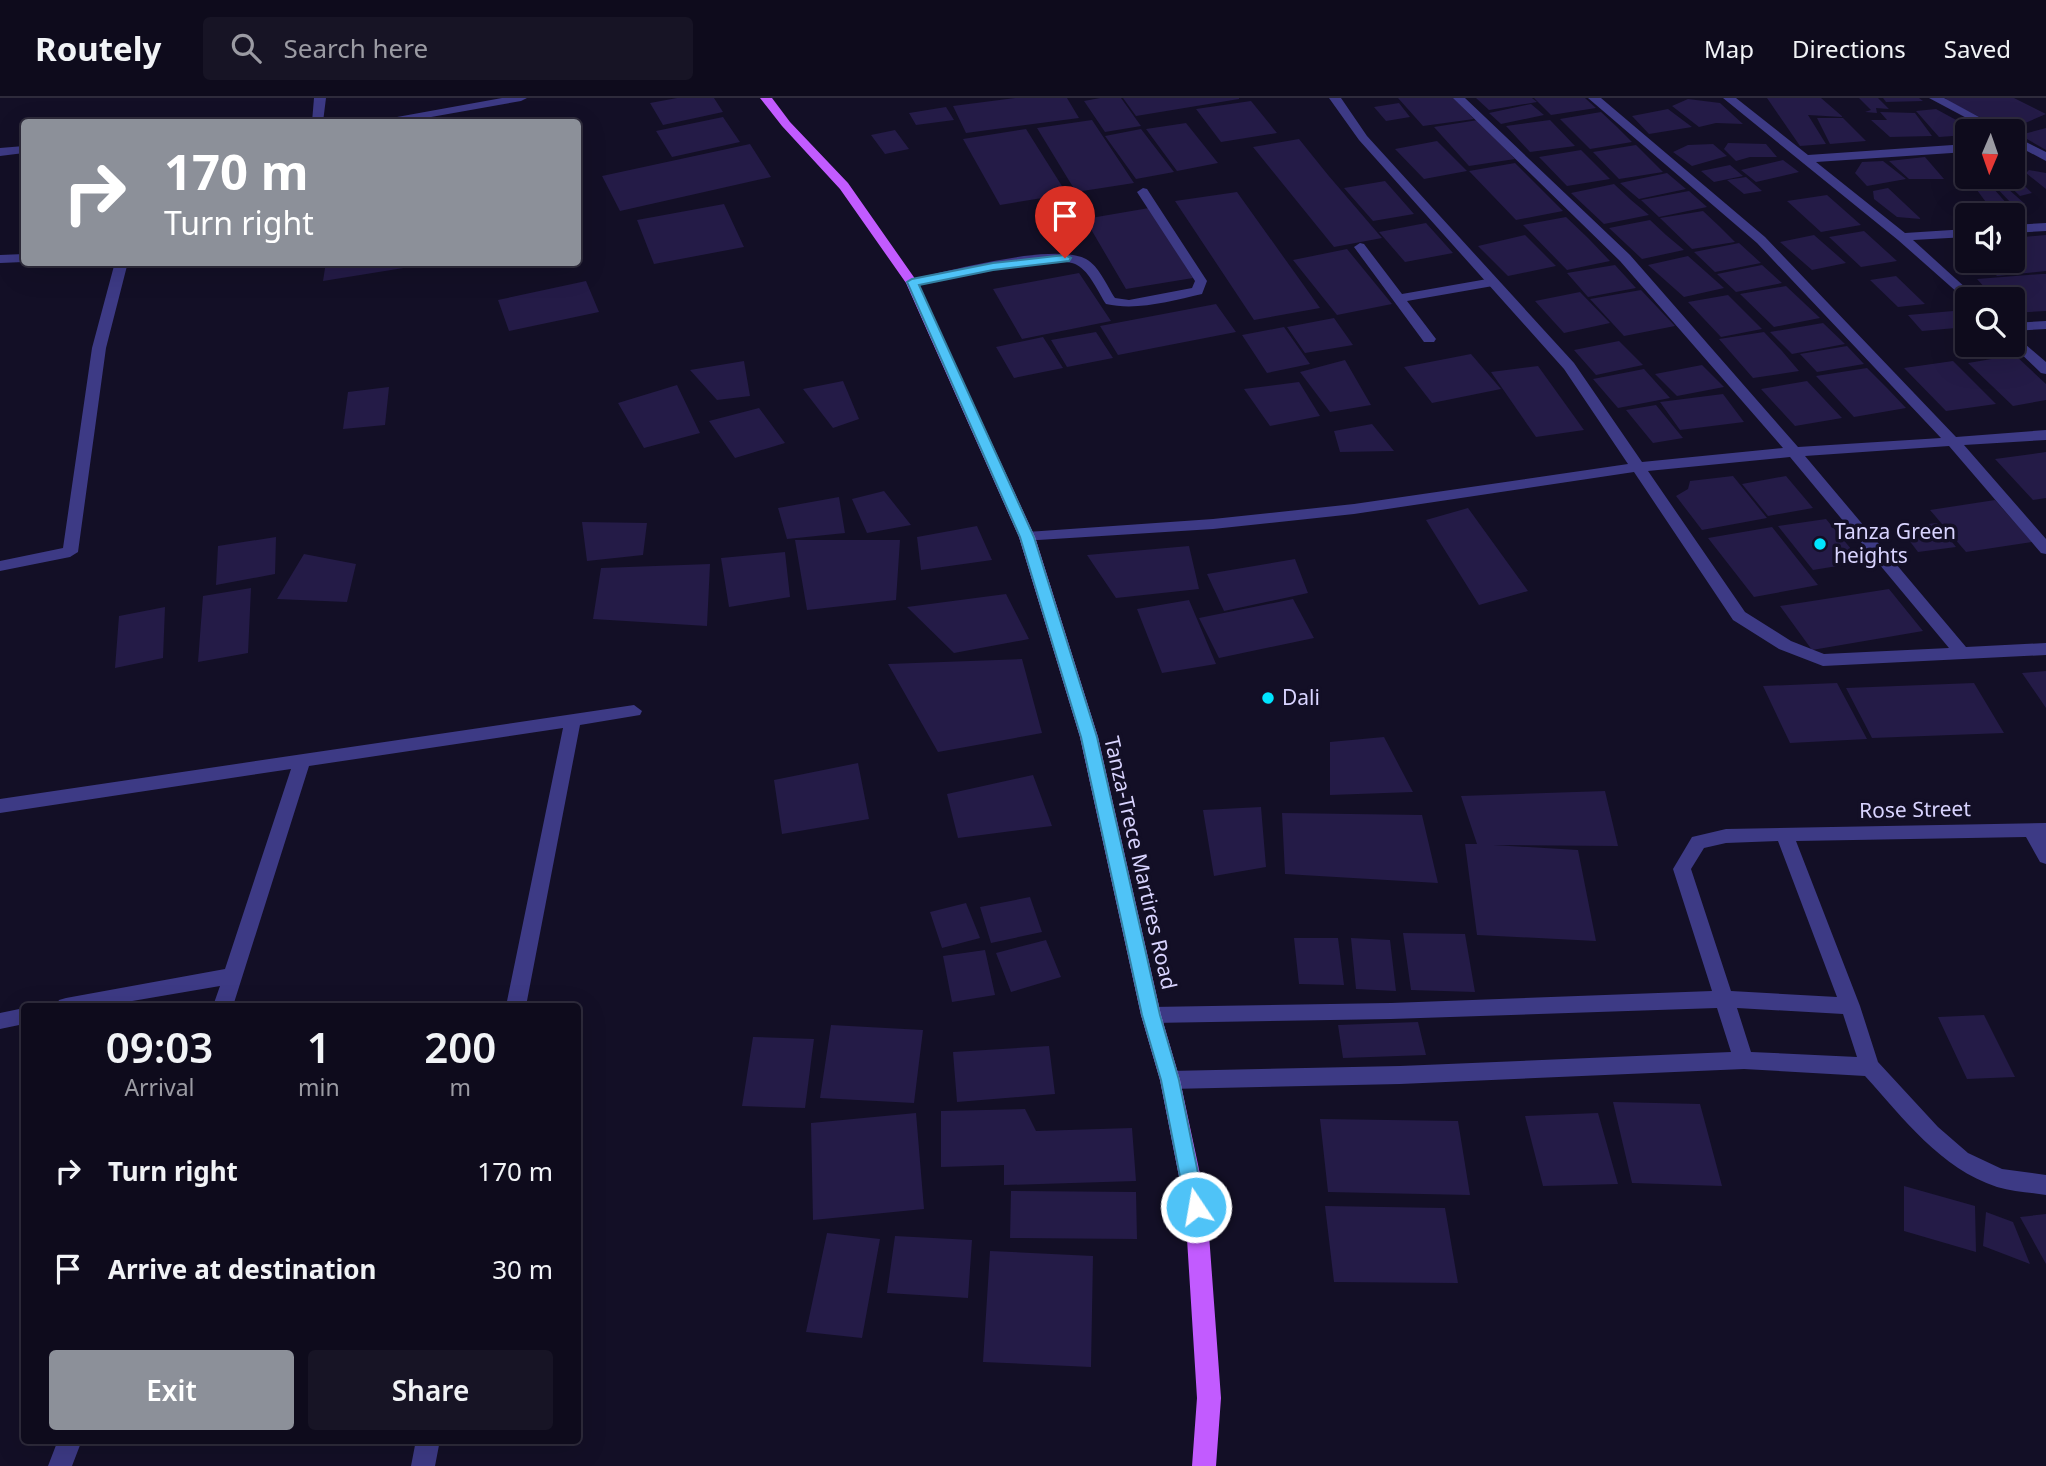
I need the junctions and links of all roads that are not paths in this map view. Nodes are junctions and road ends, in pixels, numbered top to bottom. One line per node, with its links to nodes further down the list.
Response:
1 (320, 98): 9 (street)
2 (521, 98): 10 (street)
3 (766, 98): 27 (main road, Tanza-Trece Martires Road)
4 (1335, 98): 28 (street)
5 (1459, 98): 38 (street)
6 (1594, 98): 37 (street)
7 (1730, 98): 17 (street)
8 (1935, 98): 11 (street)
9 (318, 119)
10 (403, 119)
11 (1976, 119)
12 (2025, 148): 16 (street)
13 (21, 150): 15 (street)
14 (1955, 150): 17 (street)
15 (0, 152)
16 (2046, 157)
17 (1805, 159): 22 (street)
18 (1143, 192): 27 (street)
19 (2046, 227): 20 (street)
20 (2025, 228)
21 (1955, 234): 22 (street)
22 (1902, 237): 29 (street)
23 (1360, 247): 30 (street)
24 (21, 258): 25 (street)
25 (0, 259)
26 (121, 266): 42 (street)
27 (912, 282): 40 (main road, Tanza-Trece Martires Road)
28 (1493, 282): 30 (street); 39 (street)
29 (1958, 287)
30 (1401, 298): 33 (street)
31 (2046, 325): 32 (street)
32 (2025, 326)
33 (1429, 339)
34 (2025, 350): 35 (street)
35 (2046, 370)
36 (2046, 435): 37 (street)
37 (1953, 442): 38 (street); 41 (street)
38 (1794, 452): 39 (street); 44 (street)
39 (1637, 467): 40 (street); 44 (street)
40 (1027, 537): 58 (main road, Tanza-Trece Martires Road)
41 (2046, 549)
42 (0, 566)
43 (2046, 649): 44 (street)
44 (1962, 653)
45 (634, 711): 46 (street)
46 (573, 720): 47 (street); 56 (street)
47 (302, 761): 48 (street); 52 (street)
48 (0, 806)
49 (2039, 830): 50 (street, Rose Street); 51 (street)
50 (1784, 834): 53 (street, Rose Street); 57 (street)
51 (2046, 857)
52 (232, 976): 54 (street); 55 (street)
53 (1724, 999): 57 (street); 58 (street); 61 (street)
54 (80, 1003)
55 (224, 1003)
56 (517, 1003)
57 (1850, 1006): 62 (street)
58 (1151, 1015): 63 (main road, Tanza-Trece Martires Road)
59 (21, 1017): 60 (street)
60 (0, 1021)
61 (1744, 1060): 62 (street); 63 (street)
62 (1870, 1067): 64 (street)
63 (1170, 1080): 69 (main road, Tanza-Trece Martires Road)
64 (2046, 1185)
65 (68, 1444): 67 (street)
66 (427, 1444): 68 (street)
67 (60, 1466)
68 (423, 1466)
69 (1204, 1466)

